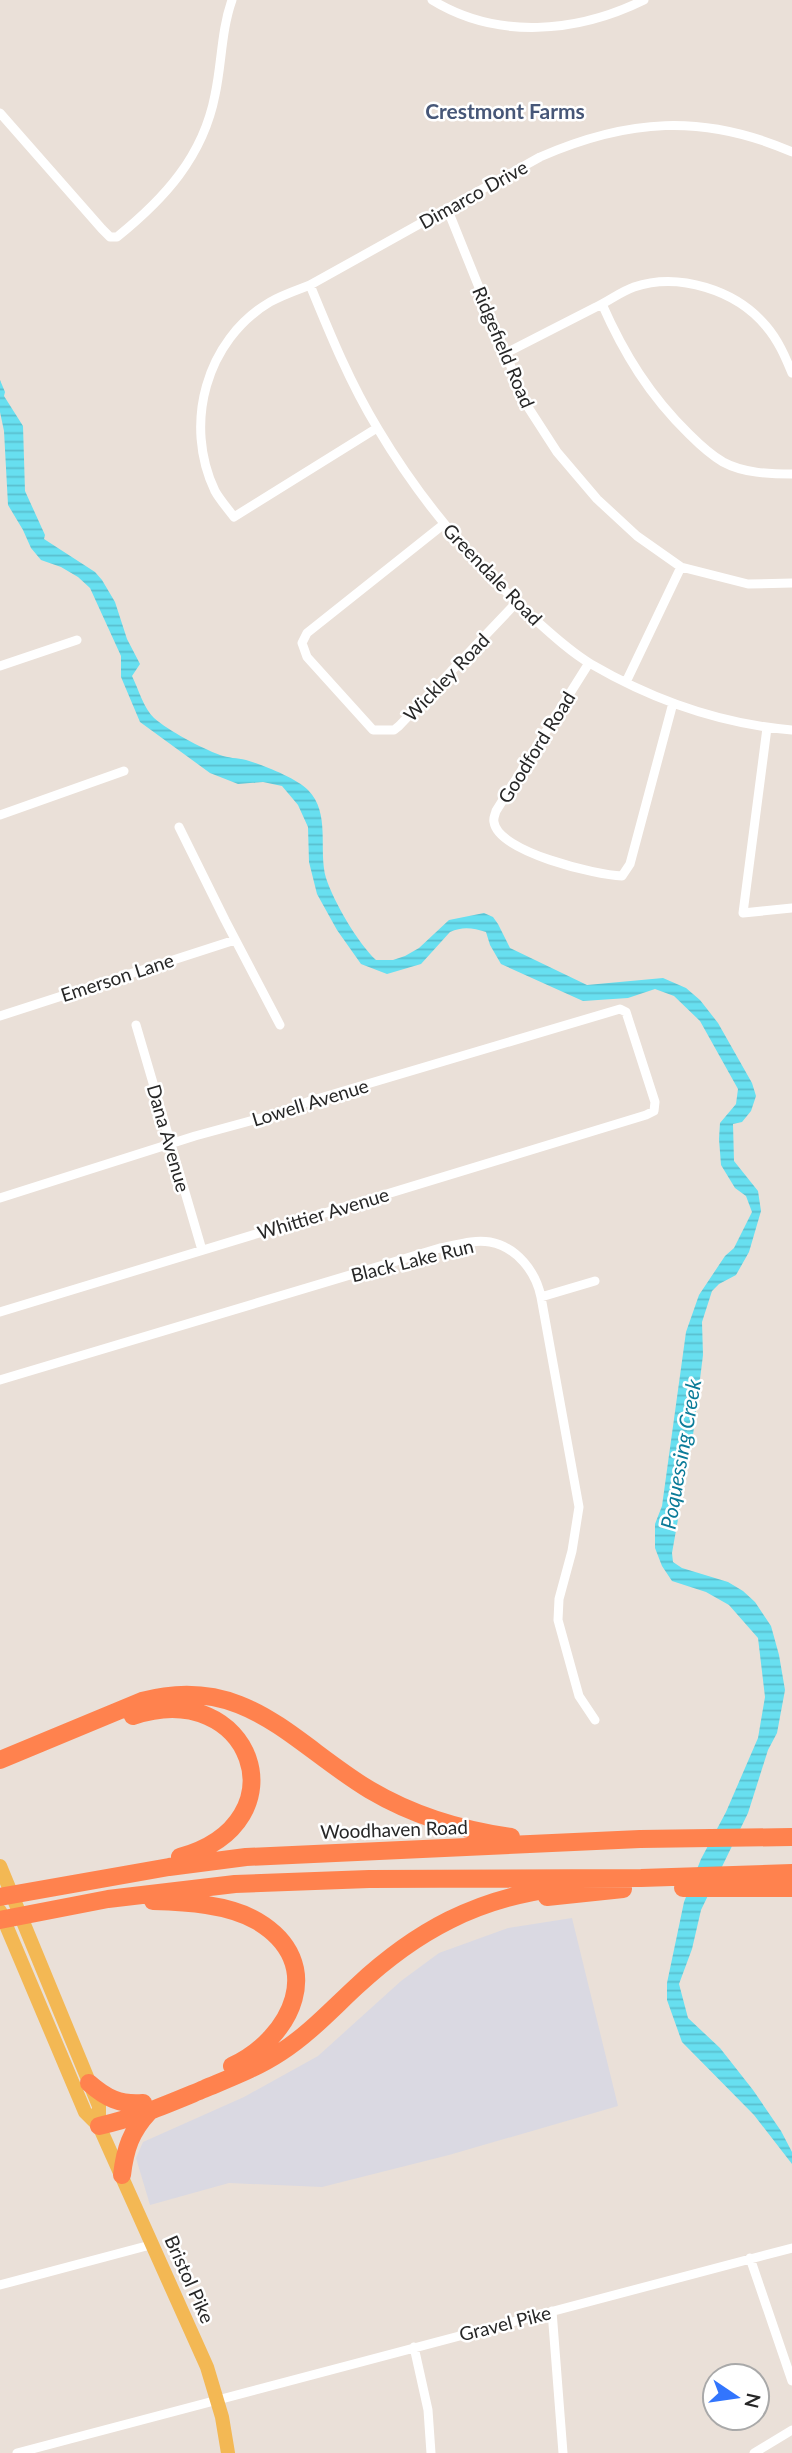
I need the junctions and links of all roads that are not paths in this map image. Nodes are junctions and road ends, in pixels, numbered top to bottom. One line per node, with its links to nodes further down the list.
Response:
1 (232, 0): 4 (street)
2 (432, 0): 3 (street)
3 (644, 0)
4 (0, 113)
5 (792, 152): 6 (street, Dimarco Drive)
6 (447, 208): 7 (street, Dimarco Drive); 9 (street, Ridgefield Road)
7 (310, 285): 11 (street, Greendale Road); 11 (street, Dimarco Drive)
8 (601, 304): 9 (street); 10 (street); 12 (street)
9 (505, 354): 14 (street, Ridgefield Road)
10 (792, 373)
11 (377, 428): 13 (street, Greendale Road)
12 (792, 474)
13 (444, 524): 16 (street, Greendale Road); 16 (street, Wickley Road)
14 (681, 567): 15 (street, Ridgefield Road); 20 (street)
15 (792, 583)
16 (517, 603): 18 (street, Greendale Road)
17 (77, 640): 19 (street)
18 (589, 663): 20 (street, Greendale Road); 21 (street, Goodford Road)
19 (0, 666)
20 (626, 682): 21 (street, Greendale Road)
21 (673, 703): 22 (street, Greendale Road)
22 (767, 728): 23 (street, Greendale Road); 27 (street)
23 (792, 730)
24 (124, 771): 25 (street)
25 (0, 815)
26 (179, 827): 28 (street)
27 (792, 908)
28 (235, 940): 29 (street, Emerson Lane); 31 (street)
29 (0, 1016)
30 (136, 1025): 33 (street, Dana Avenue)
31 (280, 1025)
32 (646, 1115): 33 (street, Lowell Avenue); 35 (street, Whittier Avenue)
33 (170, 1144): 34 (street, Lowell Avenue); 35 (street, Dana Avenue)
34 (0, 1198)
35 (202, 1250): 38 (street, Whittier Avenue)
36 (595, 1281): 37 (street)
37 (541, 1297): 39 (street, Black Lake Run); 40 (street, Black Lake Run)
38 (0, 1312)
39 (0, 1380)
40 (595, 1720)
41 (0, 1762): 42 (highway); 50 (highway)
42 (406, 1809): 45 (highway); 47 (highway)
43 (792, 1825): 44 (highway)
44 (744, 1832): 45 (highway, Woodhaven Road); 46 (highway, Woodhaven Road)
45 (710, 1833): 47 (highway, Woodhaven Road)
46 (792, 1837)
47 (640, 1839): 50 (highway, Woodhaven Road)
48 (0, 1866): 55 (main road, Bristol Pike)
49 (792, 1874): 52 (highway)
50 (104, 1878): 55 (highway, Woodhaven Road)
51 (642, 1878): 53 (highway); 56 (highway); 59 (highway)
52 (723, 1881): 53 (highway); 54 (highway)
53 (690, 1882): 59 (highway)
54 (792, 1888)
55 (4, 1891): 60 (main road, Bristol Pike)
56 (108, 1899): 58 (highway); 61 (highway)
57 (0, 1911): 58 (main road, Bristol Pike)
58 (4, 1926): 62 (main road, Bristol Pike)
59 (388, 1959): 61 (highway)
60 (89, 2083): 61 (highway); 62 (main road, Bristol Pike)
61 (146, 2107): 62 (highway); 63 (highway)
62 (99, 2126): 63 (main road, Bristol Pike)
63 (122, 2175): 64 (main road, Bristol Pike)
64 (153, 2244): 67 (street); 71 (main road, Bristol Pike)
65 (792, 2248): 66 (street, Gravel Pike)
66 (750, 2258): 68 (street, Gravel Pike); 70 (street)
67 (0, 2285)
68 (552, 2311): 69 (street, Gravel Pike); 76 (street)
69 (414, 2347): 71 (street, Gravel Pike); 75 (street)
70 (792, 2381)
71 (218, 2401): 73 (street, Gravel Pike); 74 (main road, Bristol Pike)
72 (792, 2430): 77 (street)
73 (17, 2453)
74 (228, 2453)
75 (431, 2453)
76 (563, 2453)
77 (754, 2453)

